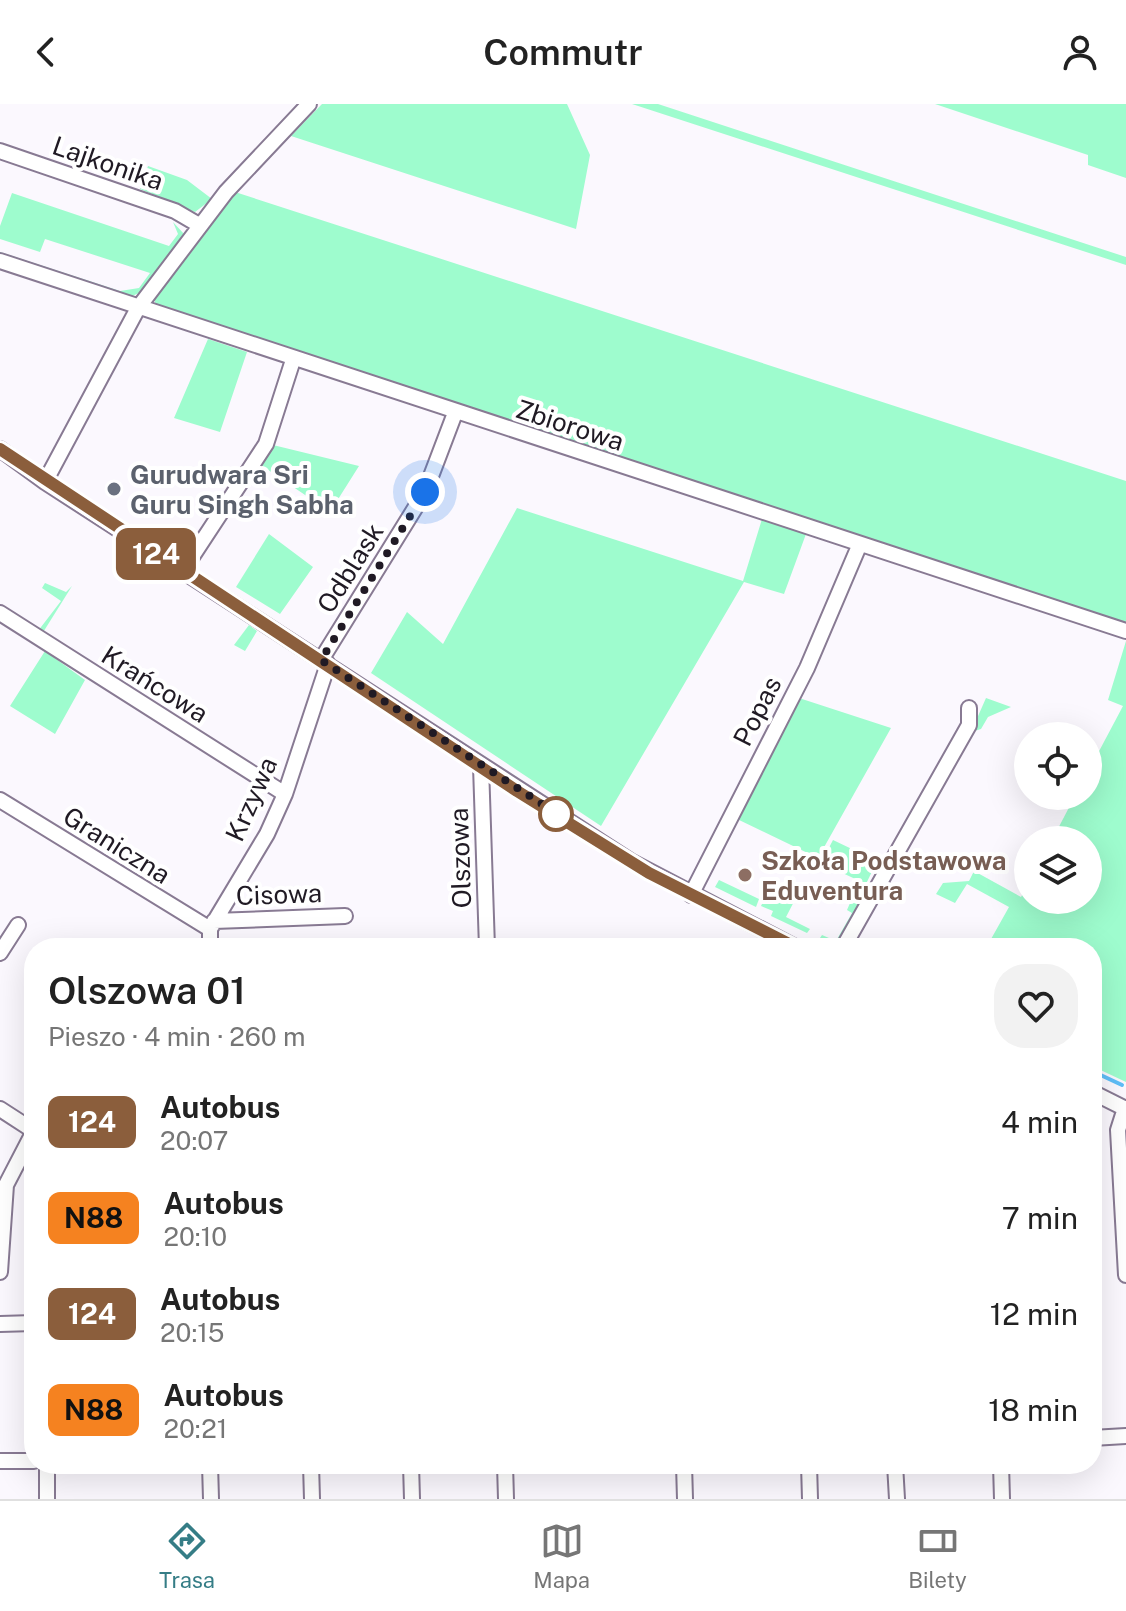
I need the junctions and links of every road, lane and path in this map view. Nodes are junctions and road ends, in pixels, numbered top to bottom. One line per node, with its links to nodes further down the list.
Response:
1 (309, 104): 3 (street)
2 (0, 151): 3 (street, Lajkonika)
3 (199, 225): 5 (street)
4 (0, 261): 5 (street, Zbiorowa)
5 (138, 308): 6 (street, Zbiorowa); 9 (street)
6 (293, 360): 7 (street, Zbiorowa); 11 (street)
7 (455, 413): 10 (street, Zbiorowa); 14 (street, Odblask)
8 (0, 449): 9 (street)
9 (45, 482): 11 (street)
10 (859, 546): 13 (street, Zbiorowa); 19 (street, Popas)
11 (182, 572): 14 (street)
12 (0, 613): 17 (street, Krańcowa)
13 (1126, 631)
14 (324, 662): 16 (street); 17 (street, Krzywa)
15 (969, 708): 26 (street)
16 (481, 766): 19 (street); 24 (street, Olszowa)
17 (285, 794): 22 (street, Krzywa)
18 (0, 800): 22 (street, Graniczna)
19 (691, 895): 25 (street)
20 (345, 916): 22 (street, Cisowa)
21 (18, 925): 27 (street)
22 (212, 925): 23 (street)
23 (211, 938)
24 (487, 938)
25 (777, 938)
26 (849, 938)
27 (0, 953)
28 (1102, 1097): 29 (street)
29 (1126, 1108): 34 (street)
30 (0, 1109): 31 (street)
31 (24, 1125)
32 (24, 1150): 33 (street)
33 (0, 1272)
34 (1126, 1275)
35 (24, 1323): 36 (street)
36 (0, 1324)
37 (1126, 1436): 38 (street)
38 (1102, 1437)
39 (0, 1461): 40 (street)
40 (24, 1461)
41 (47, 1474): 50 (street)
42 (210, 1474): 51 (street)
43 (311, 1474): 52 (street)
44 (411, 1474): 53 (street)
45 (505, 1474): 54 (street)
46 (684, 1474): 55 (street)
47 (809, 1474): 56 (street)
48 (896, 1474): 57 (street)
49 (1001, 1474): 58 (street)
50 (47, 1499)
51 (211, 1499)
52 (312, 1499)
53 (412, 1499)
54 (506, 1499)
55 (685, 1499)
56 (810, 1499)
57 (897, 1499)
58 (1002, 1499)

